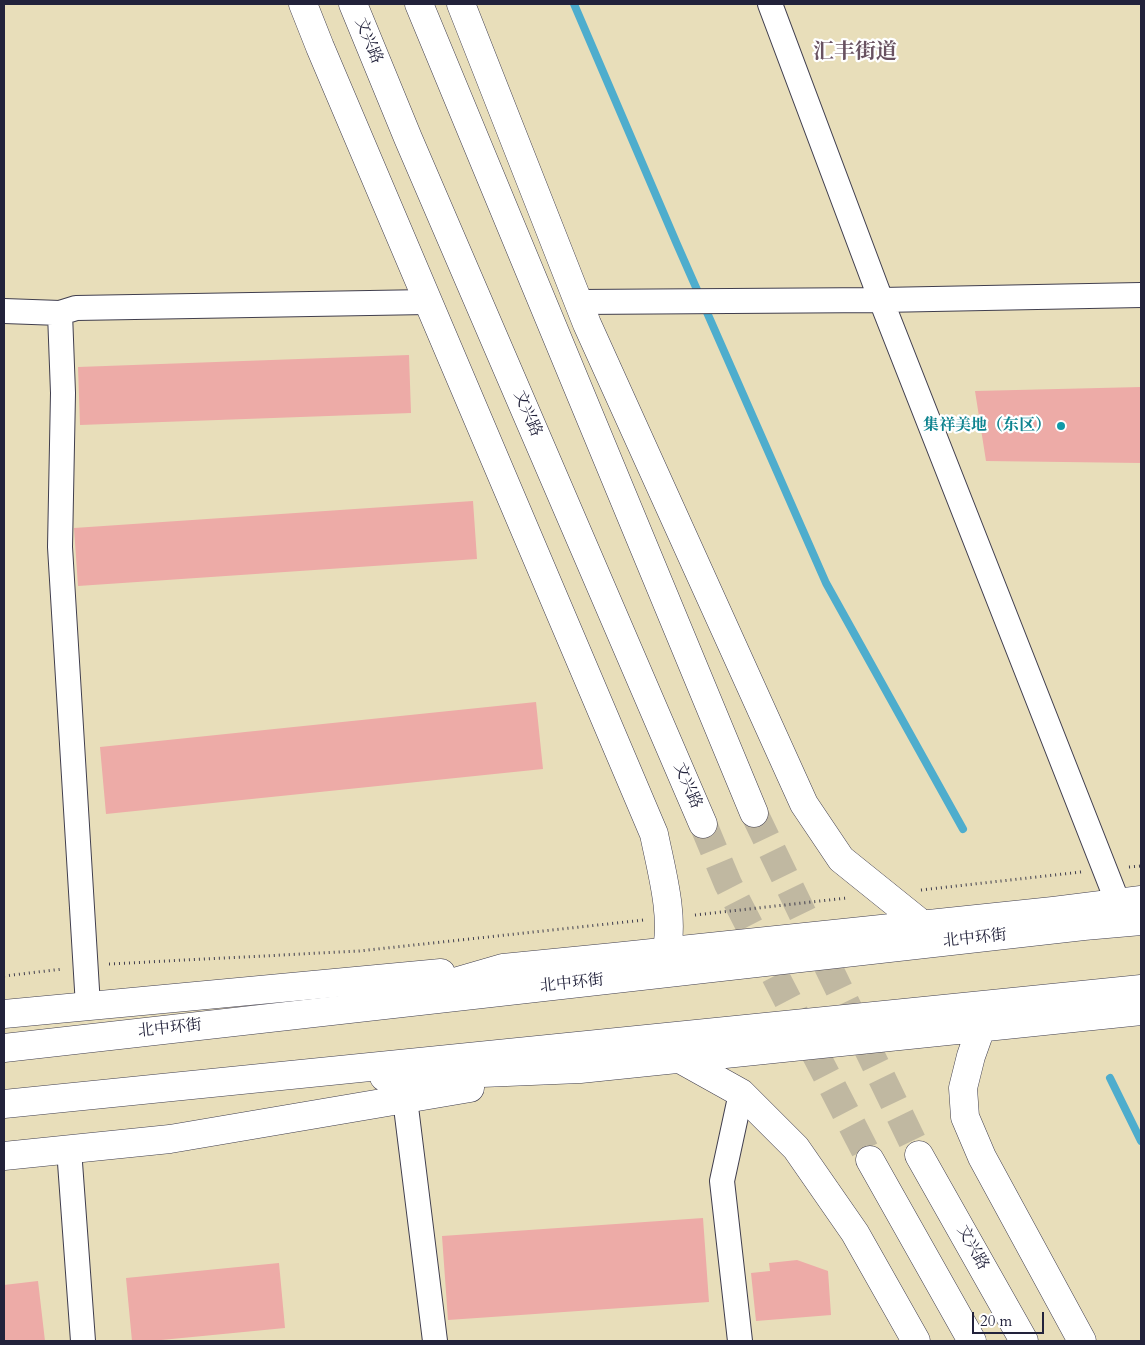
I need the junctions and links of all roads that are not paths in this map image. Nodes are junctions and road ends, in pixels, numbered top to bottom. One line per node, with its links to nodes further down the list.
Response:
1 (303, 4): 8 (main road)
2 (353, 4): 13 (main road, 文兴路)
3 (419, 4): 12 (main road)
4 (461, 4): 9 (main road)
5 (770, 4): 7 (street)
6 (1141, 295): 7 (street)
7 (881, 300): 9 (street); 14 (street)
8 (428, 302): 11 (street); 17 (main road)
9 (578, 302): 16 (main road)
10 (4, 311): 11 (street)
11 (60, 313): 20 (street)
12 (754, 813)
13 (703, 824)
14 (1130, 901): 16 (main road)
15 (1141, 921): 21 (main road, 北中环街)
16 (923, 924): 17 (main road)
17 (666, 952): 18 (main road)
18 (502, 968): 20 (main road); 21 (main road)
19 (1141, 989): 28 (main road)
20 (88, 1006): 23 (main road)
21 (369, 1007): 25 (main road, 北中环街)
22 (1141, 1011): 24 (main road)
23 (4, 1014)
24 (981, 1028): 26 (main road); 42 (main road)
25 (4, 1048)
26 (680, 1059): 27 (main road); 29 (main road)
27 (580, 1070): 28 (main road); 30 (main road)
28 (200, 1084): 31 (main road)
29 (741, 1093): 38 (street); 39 (main road)
30 (405, 1099): 32 (main road); 37 (street)
31 (4, 1104)
32 (69, 1149): 34 (main road); 36 (street)
33 (919, 1155): 41 (main road, 文兴路)
34 (4, 1156)
35 (870, 1160): 40 (main road)
36 (83, 1341)
37 (435, 1341)
38 (740, 1341)
39 (916, 1341)
40 (972, 1341)
41 (1024, 1341)
42 (1082, 1341)

